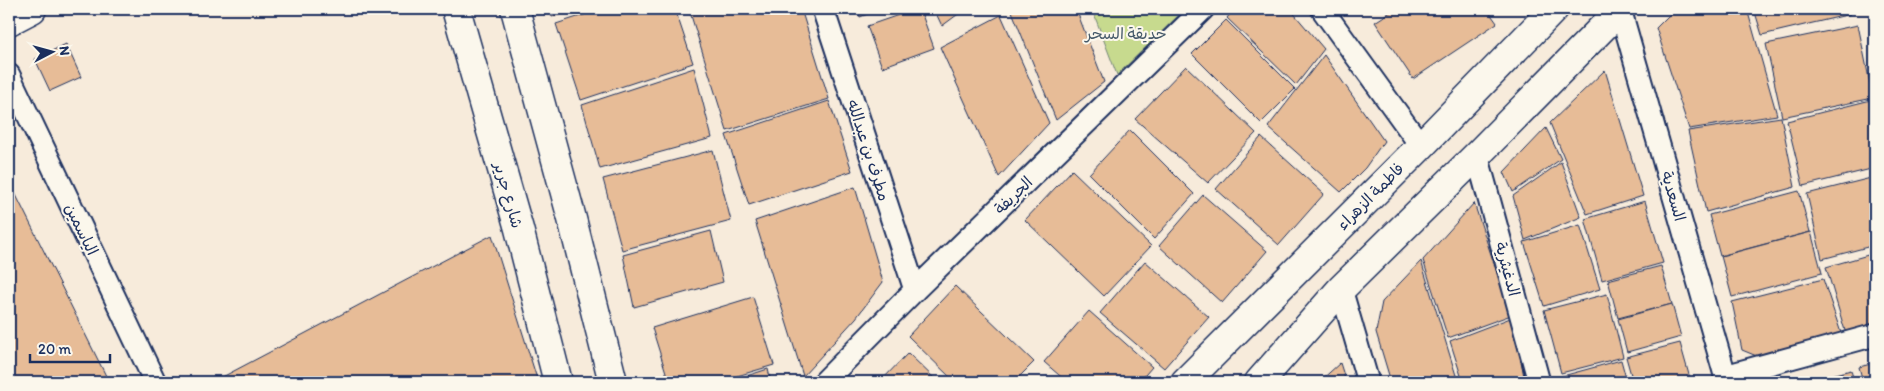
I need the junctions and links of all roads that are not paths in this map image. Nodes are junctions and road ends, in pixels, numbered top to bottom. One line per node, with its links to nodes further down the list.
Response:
1 (32, 9): 9 (main road)
2 (456, 9): 18 (main road, شارع جرير)
3 (515, 9): 19 (main road)
4 (823, 9): 14 (street, مطرف بن عبدالله)
5 (1203, 9): 14 (street, الجريفة)
6 (1322, 9): 11 (street)
7 (1554, 9): 11 (main road, فاطمة الزهراء)
8 (1620, 9): 12 (main road); 16 (street, السعدية)
9 (9, 21)
10 (9, 75): 17 (street, الياسمين)
11 (1421, 146): 21 (main road, فاطمة الزهراء)
12 (1477, 155): 13 (main road); 24 (street, الدغيثرية)
13 (1341, 289): 22 (main road); 23 (street)
14 (915, 290): 20 (street, الجريفة)
15 (1875, 335): 16 (street)
16 (1726, 379)
17 (155, 382)
18 (558, 382)
19 (613, 382)
20 (824, 382)
21 (1185, 382)
22 (1259, 382)
23 (1368, 382)
24 (1539, 382)

